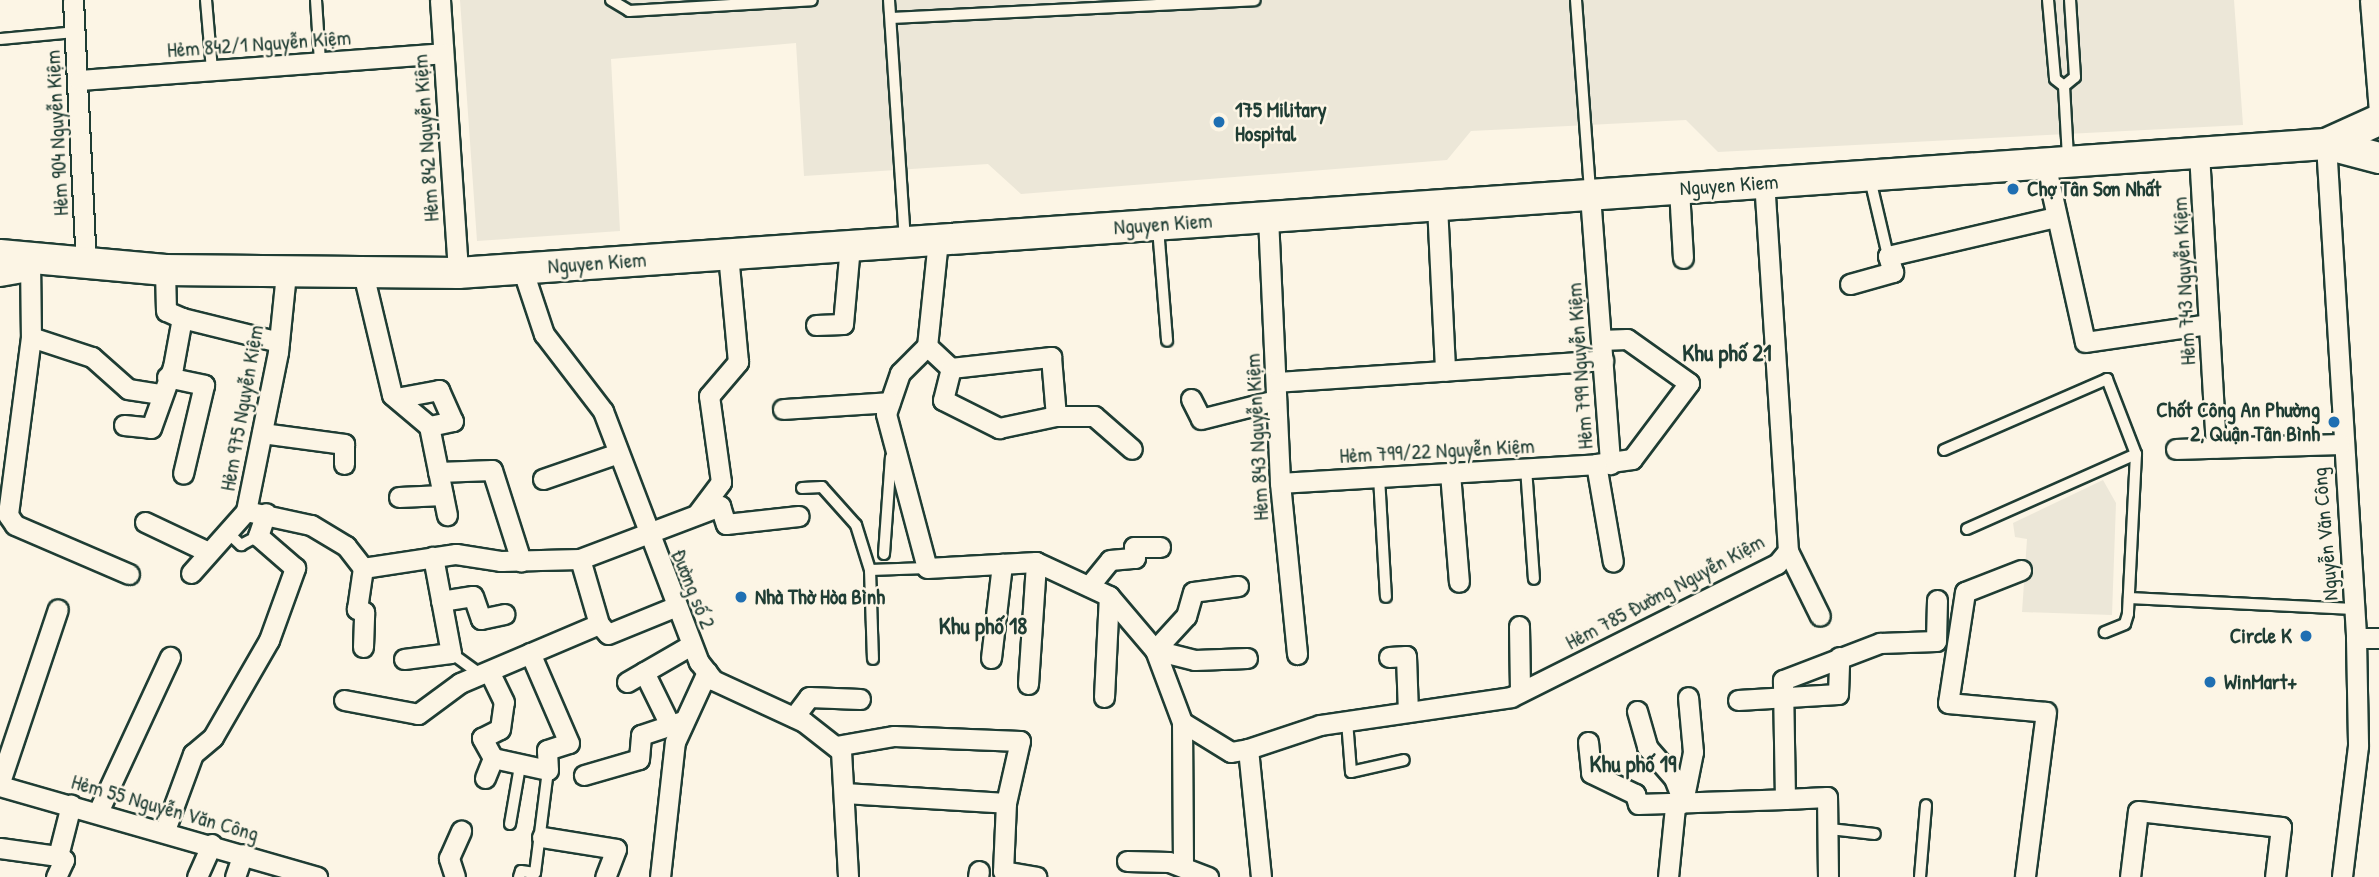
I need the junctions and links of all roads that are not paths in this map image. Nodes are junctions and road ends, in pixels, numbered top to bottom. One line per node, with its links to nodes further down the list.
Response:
1 (73, 0): 14 (street, Hẻm 904 Nguyễn Kiệm)
2 (206, 0): 18 (lane)
3 (316, 0): 17 (lane)
4 (440, 0): 16 (street, Hẻm 842 Nguyễn Kiệm)
5 (611, 0): 6 (lane)
6 (812, 0)
7 (889, 0): 13 (lane)
8 (1255, 0): 13 (lane)
9 (1576, 0): 31 (lane)
10 (2048, 0): 20 (lane)
11 (2070, 0): 20 (lane)
12 (2370, 0): 21 (street)
13 (891, 18): 37 (lane)
14 (75, 32): 15 (lane); 19 (street, Hẻm 904 Nguyễn Kiệm)
15 (0, 39)
16 (443, 53): 17 (street, Hẻm 842/1 Nguyễn Kiệm); 49 (street, Hẻm 842 Nguyễn Kiệm)
17 (320, 62): 18 (street, Hẻm 842/1 Nguyễn Kiệm)
18 (212, 70): 19 (street, Hẻm 842/1 Nguyễn Kiệm)
19 (79, 80): 43 (street, Hẻm 904 Nguyễn Kiệm)
20 (2064, 86): 27 (lane)
21 (2379, 112)
22 (2379, 120): 24 (main road, Nguyen Kiem)
23 (2379, 140): 24 (main road)
24 (2326, 144): 25 (main road, Nguyen Kiem); 26 (main road, Nguyen Kiem); 74 (street, Nguyễn Văn Công)
25 (2199, 153): 27 (main road, Nguyen Kiem); 53 (street, Hẻm 743 Nguyễn Kiệm)
26 (2379, 158)
27 (2057, 163): 28 (main road, Nguyen Kiem); 34 (street)
28 (1869, 176): 29 (main road, Nguyen Kiem); 41 (lane)
29 (1764, 183): 30 (main road, Nguyen Kiem); 105 (street, Hẻm 785 Đường Nguyễn Kiệm)
30 (1679, 189): 31 (main road, Nguyen Kiem); 42 (street)
31 (1590, 195): 32 (main road, Nguyen Kiem); 56 (street, Hẻm 799 Nguyễn Kiệm)
32 (1437, 205): 33 (main road, Nguyen Kiem); 62 (street)
33 (1268, 217): 35 (main road, Nguyen Kiem); 64 (street, Hẻm 843 Nguyễn Kiệm)
34 (2056, 217): 41 (street); 53 (street)
35 (1157, 224): 36 (main road, Nguyen Kiem); 57 (lane)
36 (937, 240): 37 (main road, Nguyen Kiem); 59 (street)
37 (905, 242): 38 (main road, Nguyen Kiem)
38 (850, 245): 39 (main road, Nguyen Kiem); 54 (street)
39 (728, 254): 45 (main road, Nguyen Kiem); 95 (street)
40 (0, 255): 44 (main road, Nguyen Kiem)
41 (1888, 256): 51 (street)
42 (1683, 258)
43 (86, 264): 44 (main road, Nguyen Kiem); 46 (main road, Nguyen Kiem)
44 (30, 265): 50 (street); 55 (street)
45 (522, 268): 49 (main road, Nguyen Kiem); 79 (street, Đường số 2)
46 (165, 270): 48 (main road, Nguyen Kiem); 52 (street)
47 (363, 272): 48 (main road, Nguyen Kiem); 49 (main road, Nguyen Kiem); 65 (street)
48 (286, 273): 58 (street, Hẻm 975 Nguyễn Kiệm)
49 (458, 273)
50 (0, 276)
51 (1850, 284)
52 (182, 318): 58 (street); 63 (street)
53 (2209, 324): 75 (street, Hẻm 743 Nguyễn Kiệm)
54 (816, 325)
55 (31, 337): 63 (street); 118 (street)
56 (1601, 340): 60 (street, Hẻm 799 Nguyễn Kiệm); 82 (street)
57 (1167, 341)
58 (279, 342): 72 (street, Hẻm 975 Nguyễn Kiệm)
59 (927, 346): 61 (street); 67 (street)
60 (1603, 360): 62 (street); 82 (street, Hẻm 799 Nguyễn Kiệm)
61 (951, 368): 69 (street); 69 (street)
62 (1446, 371): 64 (street)
63 (162, 386): 70 (street); 86 (street)
64 (1276, 391): 66 (street); 89 (street, Hẻm 843 Nguyễn Kiệm)
65 (396, 398): 71 (street); 71 (street)
66 (1191, 399)
67 (890, 402): 68 (street); 73 (street)
68 (783, 409)
69 (1056, 416): 76 (street)
70 (124, 425)
71 (429, 426): 84 (street)
72 (262, 433): 81 (street); 93 (street, Hẻm 975 Nguyễn Kiệm)
73 (892, 440): 106 (lane); 114 (street)
74 (2340, 444): 75 (street); 130 (street, Nguyễn Văn Công)
75 (2216, 448): 77 (street)
76 (1132, 449)
77 (2176, 449)
78 (1944, 450): 80 (lane)
79 (618, 453): 88 (street); 101 (street, Đường số 2)
80 (2136, 454): 99 (lane); 125 (lane)
81 (345, 464)
82 (1603, 464): 83 (street, Hẻm 799/22 Nguyễn Kiệm); 111 (street, Hẻm 799 Nguyễn Kiệm)
83 (1526, 468): 85 (street, Hẻm 799/22 Nguyễn Kiệm); 119 (lane)
84 (438, 472): 91 (street); 109 (street)
85 (1450, 473): 87 (street, Hẻm 799/22 Nguyễn Kiệm); 120 (street)
86 (183, 474)
87 (1379, 477): 89 (street, Hẻm 799/22 Nguyễn Kiệm); 124 (lane)
88 (542, 479)
89 (1280, 483): 143 (street, Hẻm 843 Nguyễn Kiệm)
90 (802, 488): 115 (lane)
91 (443, 495): 92 (street); 96 (street)
92 (399, 497)
93 (246, 511): 94 (street); 100 (street, Hẻm 975 Nguyễn Kiệm)
94 (266, 513): 102 (street); 113 (street)
95 (697, 514): 97 (street); 101 (street)
96 (447, 515)
97 (799, 516)
98 (145, 522): 104 (street)
99 (1967, 529)
100 (226, 530): 102 (lane); 104 (street, Hẻm 975 Nguyễn Kiệm)
101 (647, 535): 108 (street); 128 (street, Đường số 2)
102 (258, 536): 186 (street)
103 (1160, 547): 121 (street)
104 (206, 551): 117 (street, Hẻm 975 Nguyễn Kiệm)
105 (1788, 551): 132 (street); 154 (street, Hẻm 785 Đường Nguyễn Kiệm)
106 (884, 554)
107 (433, 557): 109 (street); 113 (street); 127 (street)
108 (580, 559): 109 (street); 133 (street)
109 (521, 561)
110 (1037, 562): 112 (street); 121 (street); 153 (street)
111 (1613, 562)
112 (1002, 564): 114 (street); 147 (street)
113 (363, 568): 139 (street)
114 (927, 568): 115 (lane)
115 (870, 570): 150 (lane)
116 (2021, 570): 211 (street)
117 (191, 573)
118 (129, 574)
119 (1534, 579)
120 (1459, 582)
121 (1088, 586): 123 (street)
122 (1238, 586): 140 (street)
123 (1109, 596): 140 (street); 157 (street)
124 (1386, 597)
125 (2129, 598): 130 (lane); 135 (lane)
126 (1937, 600): 146 (street)
127 (441, 601): 131 (street); 141 (street)
128 (674, 607): 133 (street); 138 (street, Đường số 2)
129 (58, 609): 176 (street)
130 (2354, 609): 136 (street, Nguyễn Văn Công)
131 (505, 614)
132 (1819, 616)
133 (599, 624): 142 (street)
134 (1519, 626): 154 (street)
135 (2105, 632)
136 (2356, 638): 137 (street); 214 (street, Nguyễn Văn Công)
137 (2379, 638)
138 (691, 645): 151 (street, Đường số 2); 166 (street)
139 (363, 647)
140 (1156, 650): 148 (street); 165 (street)
141 (451, 653): 149 (street); 152 (lane)
142 (530, 653): 152 (street); 173 (street)
143 (1297, 654)
144 (170, 657): 183 (street)
145 (1389, 657): 162 (street)
146 (1839, 657): 155 (street); 155 (street)
147 (991, 658)
148 (1247, 658)
149 (404, 659)
150 (873, 659)
151 (706, 672): 163 (street); 166 (street)
152 (484, 673): 160 (street); 170 (street)
153 (1028, 684)
154 (1520, 692): 162 (street, Hẻm 785 Đường Nguyễn Kiệm)
155 (1780, 693): 159 (street); 178 (street)
156 (1688, 697): 179 (street)
157 (1104, 698)
158 (860, 699): 163 (street)
159 (1738, 700)
160 (344, 701)
161 (1637, 711): 179 (street)
162 (1408, 712): 164 (street, Hẻm 785 Đường Nguyễn Kiệm)
163 (794, 717): 168 (street)
164 (1347, 721): 169 (street, Hẻm 785 Đường Nguyễn Kiệm); 171 (lane)
165 (1182, 722): 169 (street); 195 (street)
166 (677, 723): 174 (street); 203 (street)
167 (1588, 742): 179 (street)
168 (836, 747): 177 (street); 180 (street)
169 (1248, 750): 207 (street)
170 (493, 758): 172 (street); 175 (street)
171 (1404, 760)
172 (520, 766): 173 (street); 184 (lane)
173 (548, 770): 189 (lane)
174 (584, 775)
175 (485, 778)
176 (0, 784): 181 (street, Hẻm 55 Nguyễn Văn Công)
177 (844, 793): 180 (street); 204 (street)
178 (1785, 799): 179 (street); 185 (street)
179 (1683, 802): 208 (street)
180 (1006, 803): 205 (street)
181 (71, 805): 183 (street, Hẻm 55 Nguyễn Văn Công); 193 (street)
182 (1926, 805): 210 (lane)
183 (98, 812): 186 (street, Hẻm 55 Nguyễn Văn Công)
184 (510, 824)
185 (1830, 829): 188 (lane); 209 (street)
186 (165, 830): 190 (street, Hẻm 55 Nguyễn Văn Công)
187 (461, 831): 200 (street)
188 (1875, 834)
189 (542, 837): 201 (lane); 202 (street)
190 (212, 844): 192 (street, Hẻm 55 Nguyễn Văn Công); 197 (street)
191 (0, 848): 193 (street)
192 (243, 853): 198 (street); 199 (street, Hẻm 55 Nguyễn Văn Công)
193 (58, 856): 196 (street)
194 (1127, 861): 195 (street)
195 (1183, 866): 206 (street)
196 (56, 877)
197 (197, 877)
198 (235, 877)
199 (317, 877)
200 (455, 877)
201 (519, 877)
202 (605, 877)
203 (660, 877)
204 (848, 877)
205 (1036, 877)
206 (1208, 877)
207 (1261, 877)
208 (1668, 877)
209 (1828, 877)
210 (1920, 877)
211 (2025, 877)
212 (2130, 877): 213 (street)
213 (2275, 877)
214 (2342, 877)

